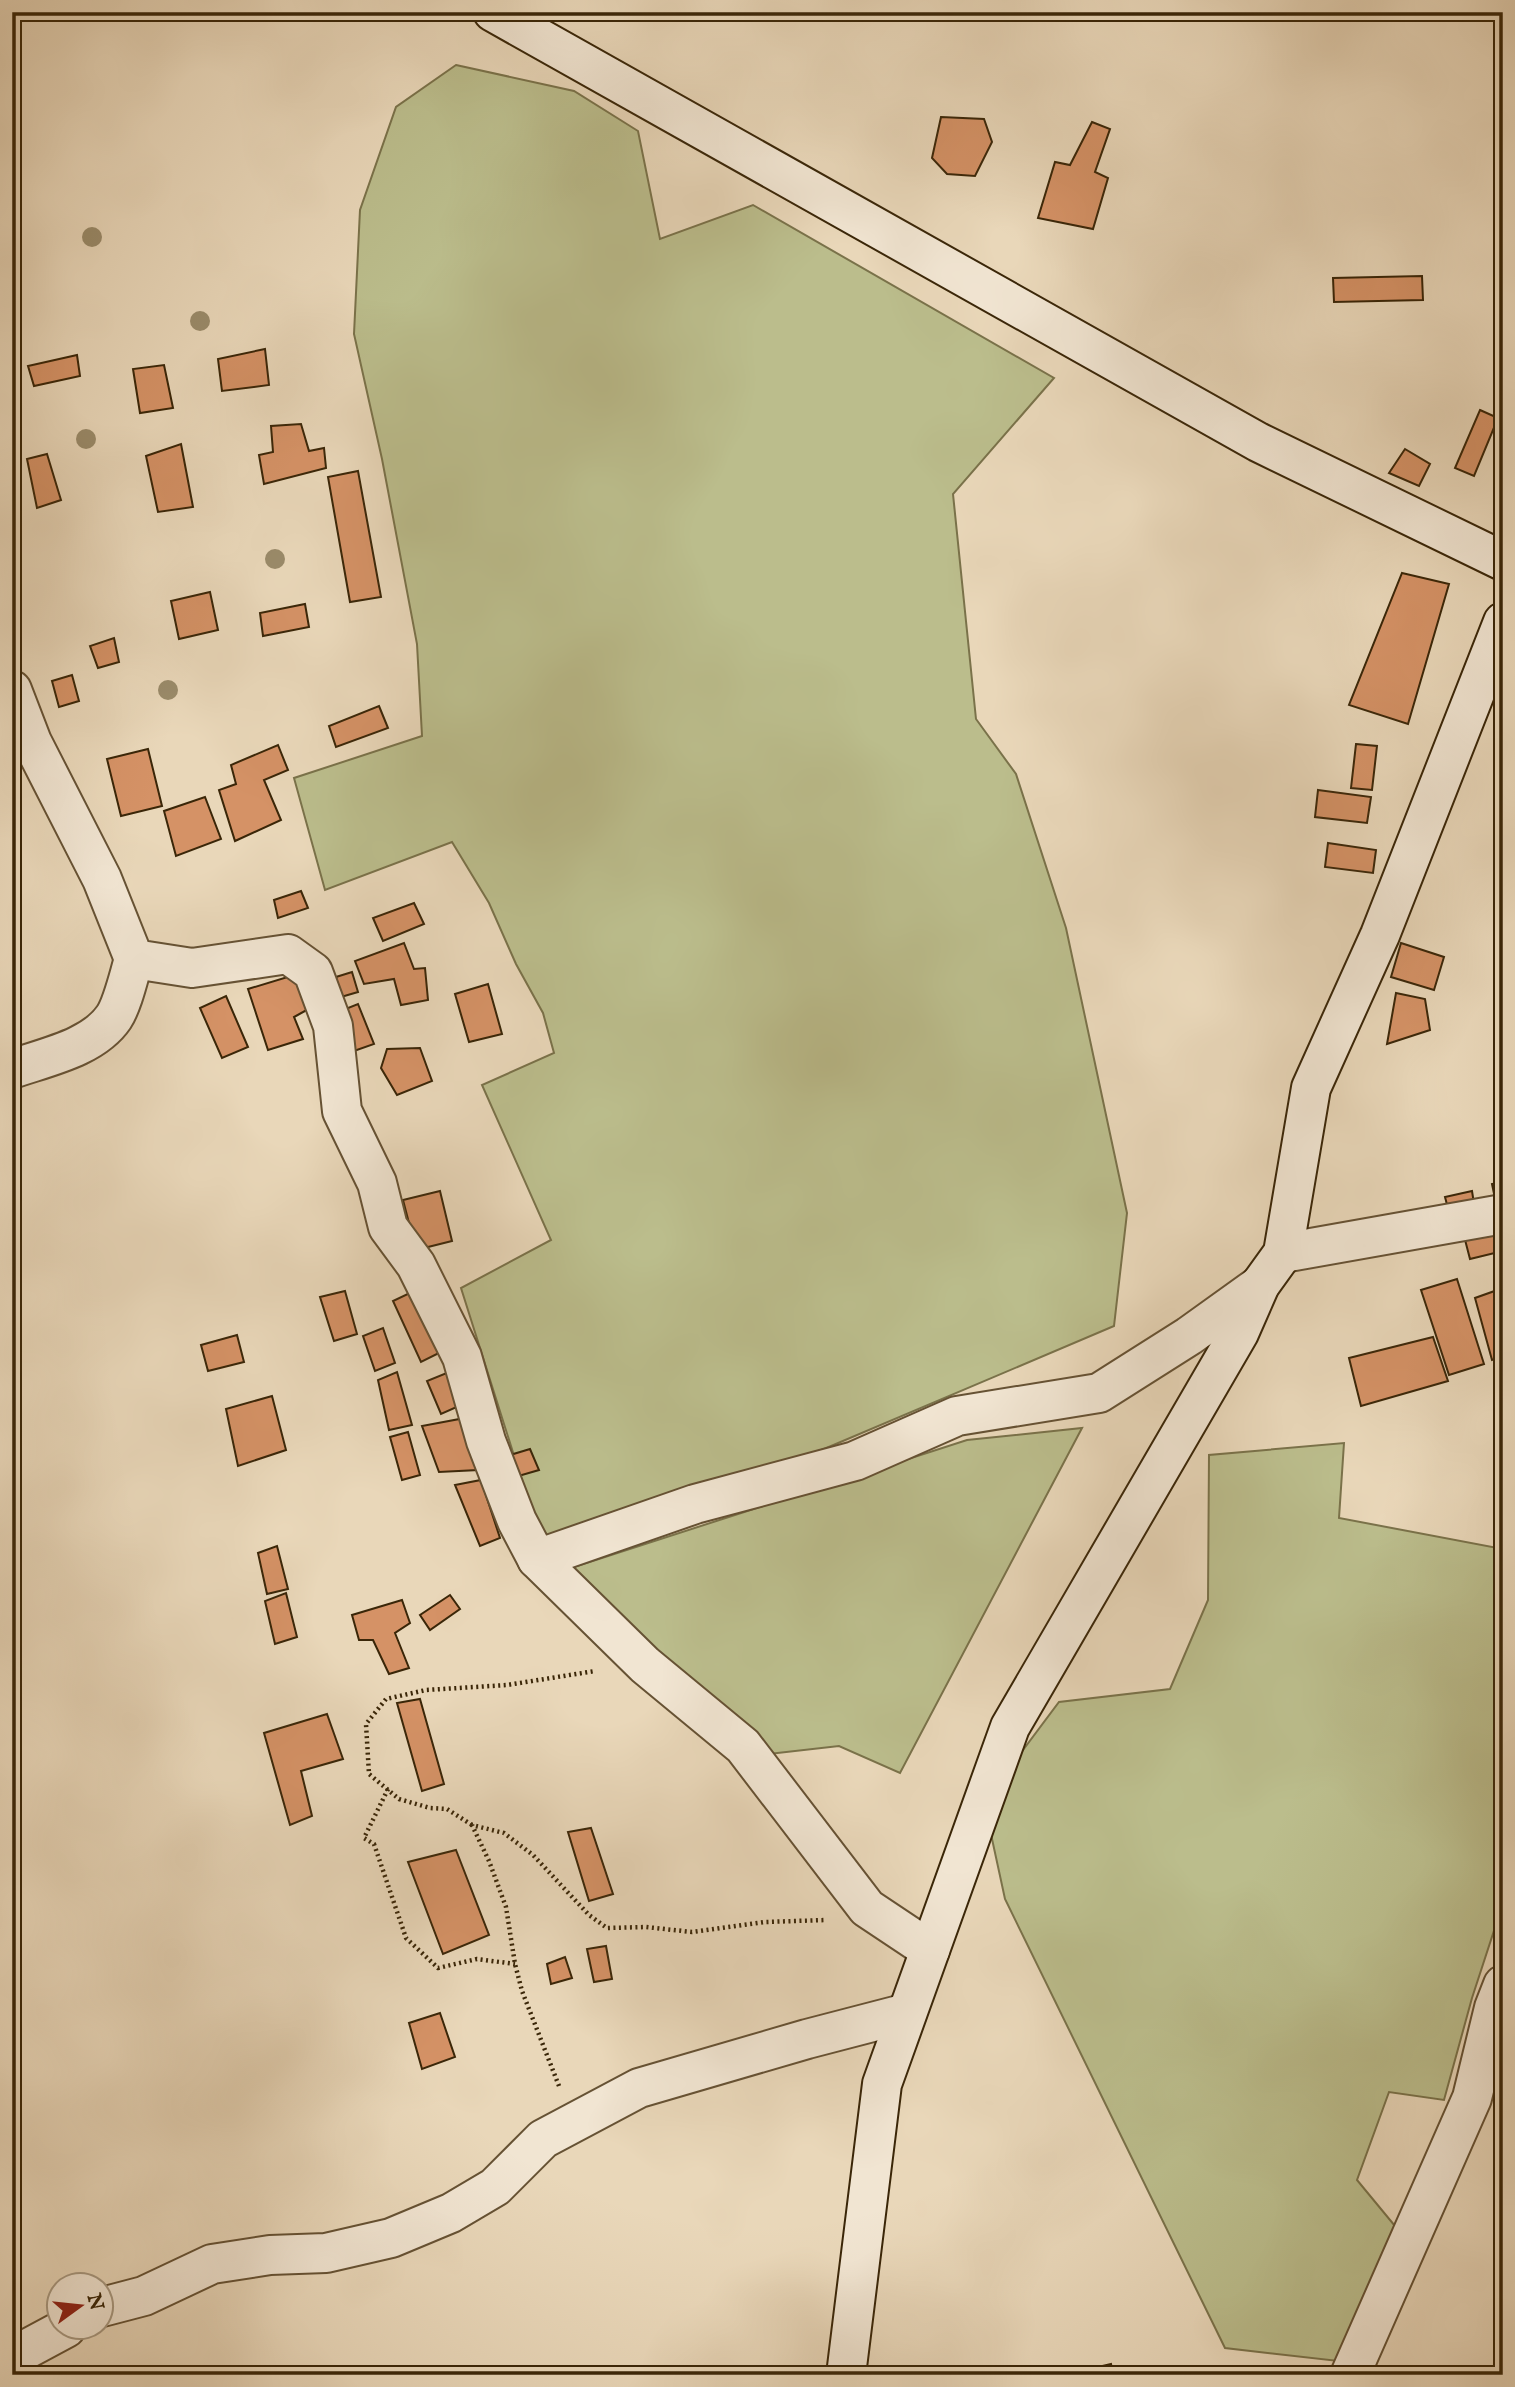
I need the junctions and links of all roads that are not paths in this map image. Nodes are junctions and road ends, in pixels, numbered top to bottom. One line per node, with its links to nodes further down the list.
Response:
1 (493, 12): 2 (street)
2 (1503, 561)
3 (1503, 622): 8 (street)
4 (12, 690): 5 (street)
5 (134, 959): 6 (street); 10 (street)
6 (12, 1069)
7 (1503, 1214): 8 (street)
8 (1283, 1253): 9 (street)
9 (1259, 1285): 10 (street); 11 (street)
10 (537, 1559): 11 (street)
11 (930, 1950): 13 (street)
12 (1503, 1984): 18 (street)
13 (907, 2013): 14 (street); 17 (street)
14 (116, 2304)
15 (46, 2339): 16 (street)
16 (12, 2357)
17 (846, 2375)
18 (1350, 2375)

